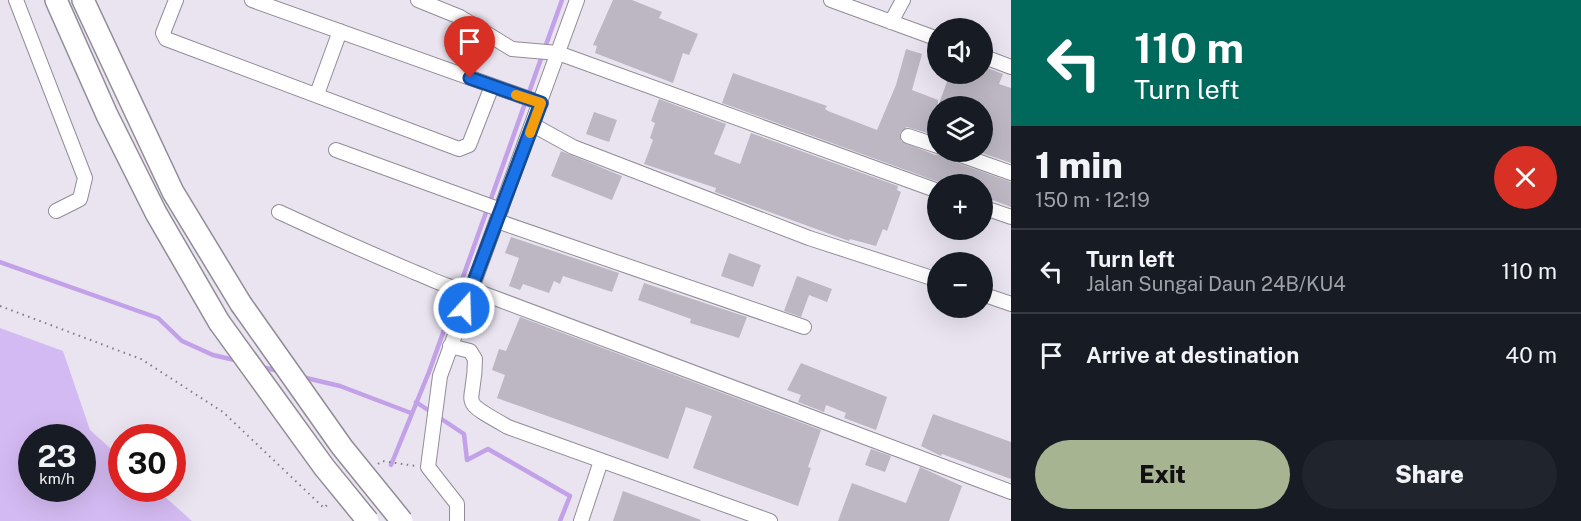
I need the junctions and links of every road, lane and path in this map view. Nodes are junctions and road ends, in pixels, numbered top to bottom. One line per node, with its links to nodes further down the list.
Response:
1 (16, 0): 26 (street)
2 (56, 0): 43 (highway, bridge)
3 (83, 0): 44 (highway, bridge)
4 (176, 0): 17 (street)
5 (252, 0): 11 (street)
6 (418, 0): 13 (street)
7 (577, 0): 13 (street)
8 (831, 0): 10 (street)
9 (903, 0): 10 (street)
10 (891, 22): 12 (street)
11 (340, 31): 16 (street); 17 (street)
12 (927, 35)
13 (553, 53): 18 (street); 25 (street)
14 (993, 60): 15 (street)
15 (1011, 67)
16 (492, 86): 17 (street); 18 (street)
17 (317, 94)
18 (537, 102): 19 (street)
19 (533, 125): 29 (street); 31 (street)
20 (908, 136): 21 (street)
21 (927, 142)
22 (336, 150): 29 (street)
23 (980, 162): 24 (street)
24 (1011, 173)
25 (927, 187)
26 (56, 211)
27 (993, 211): 30 (street)
28 (279, 212): 32 (street)
29 (497, 212): 32 (street); 36 (street)
30 (1011, 218)
31 (927, 276)
32 (466, 290): 37 (street); 41 (street)
33 (993, 298): 34 (street)
34 (1011, 304)
35 (0, 306): 42 (path)
36 (804, 327)
37 (450, 346): 38 (street); 45 (street)
38 (601, 461): 46 (street); 47 (street)
39 (405, 465): 40 (path)
40 (374, 467)
41 (1011, 492)
42 (332, 501)
43 (368, 521)
44 (402, 521)
45 (457, 521)
46 (581, 521)
47 (770, 521)

